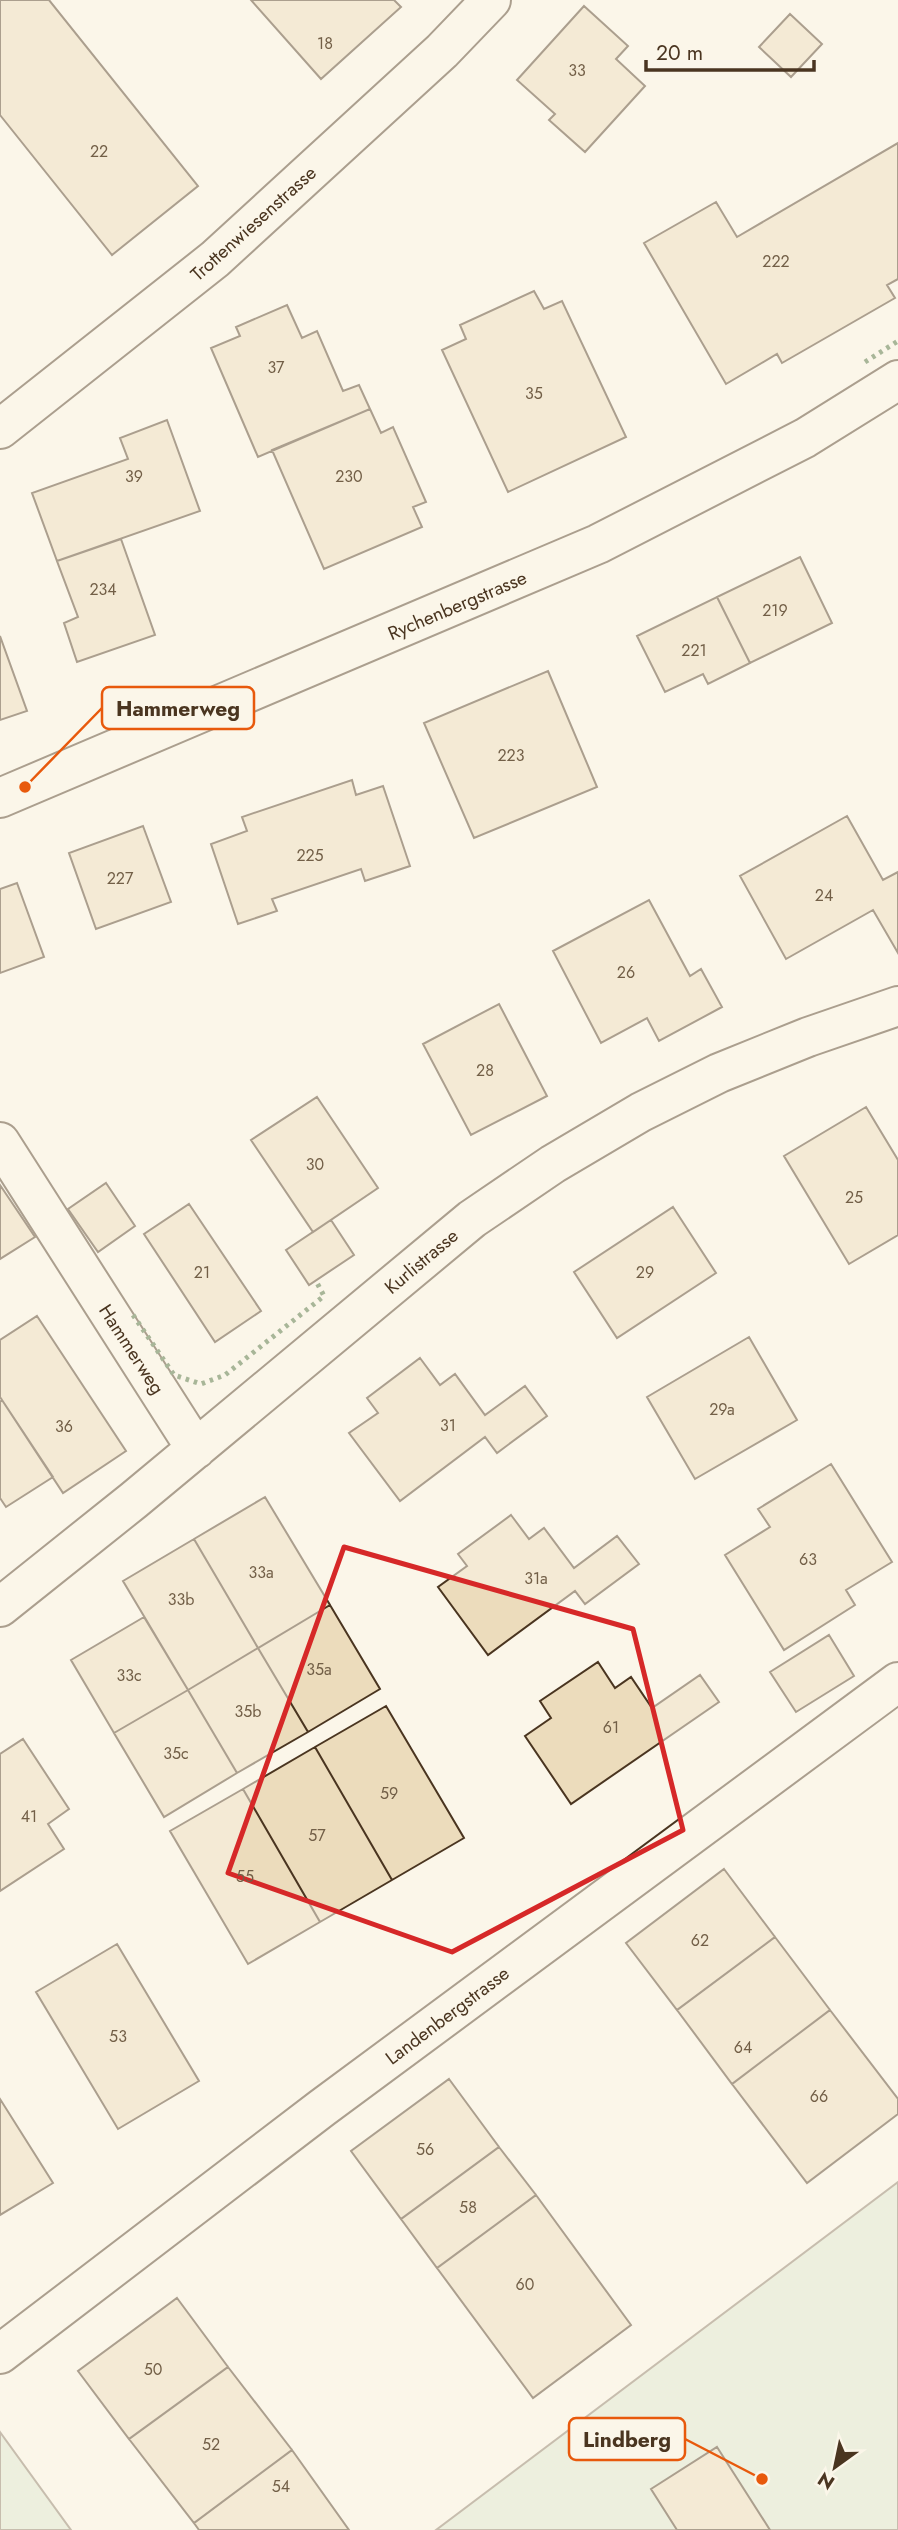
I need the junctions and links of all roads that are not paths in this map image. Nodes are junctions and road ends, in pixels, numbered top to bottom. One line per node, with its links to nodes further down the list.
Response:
1 (491, 0): 3 (street, Trottenwiesenstrasse)
2 (898, 380): 4 (street, Rychenbergstrasse)
3 (0, 429)
4 (0, 798)
5 (898, 1006): 7 (street, Kurlistrasse)
6 (0, 1142): 7 (street, Hammerweg)
7 (195, 1449): 8 (street, Kurlistrasse)
8 (0, 1607)
9 (898, 1682): 10 (street, Landenbergstrasse)
10 (0, 2354)

